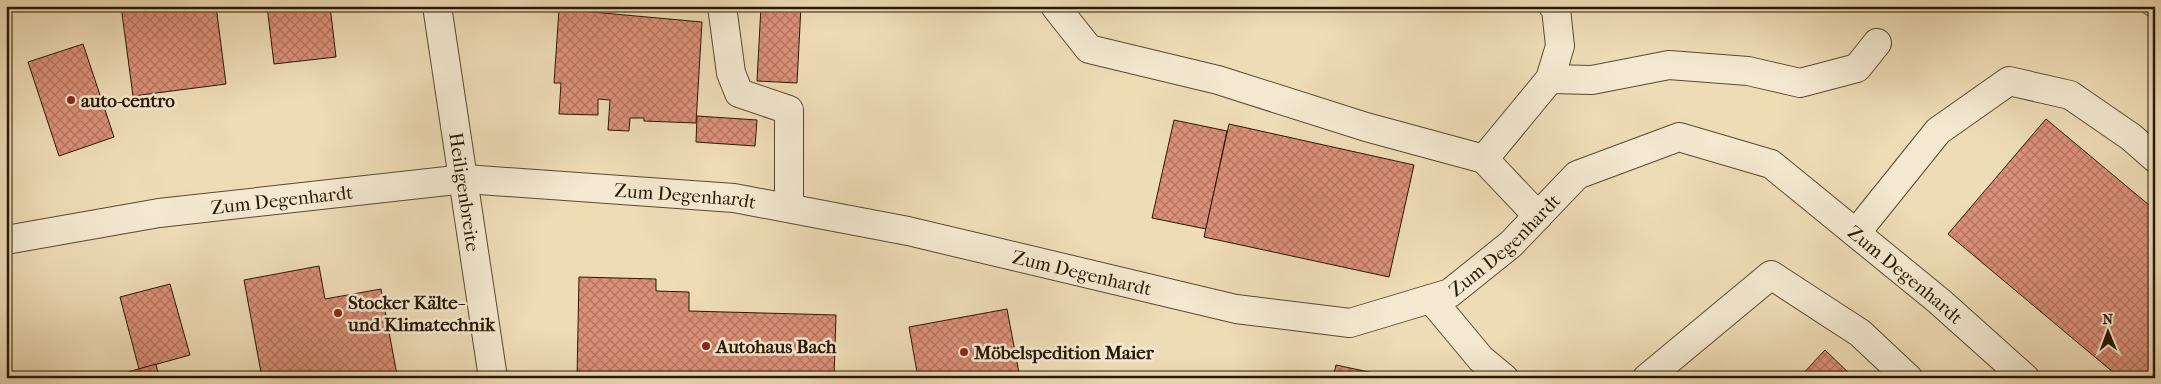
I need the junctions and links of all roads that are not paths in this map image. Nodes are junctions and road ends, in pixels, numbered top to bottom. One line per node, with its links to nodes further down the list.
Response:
1 (437, 6): 9 (street, Heiligenbreite)
2 (722, 6): 10 (street)
3 (1055, 6): 8 (street)
4 (1553, 6): 6 (street)
5 (1877, 43): 6 (street)
6 (1550, 79): 8 (street)
7 (2155, 158): 12 (street)
8 (1484, 159): 11 (street)
9 (465, 179): 10 (street, Zum Degenhardt); 13 (street, Zum Degenhardt); 15 (street, Heiligenbreite)
10 (789, 208): 14 (street, Zum Degenhardt)
11 (1538, 216): 12 (street, Zum Degenhardt); 14 (street, Zum Degenhardt)
12 (1856, 233): 19 (street, Zum Degenhardt)
13 (6, 240)
14 (1431, 299): 16 (street)
15 (493, 378)
16 (1504, 378)
17 (1647, 378): 18 (street)
18 (1908, 378)
19 (2025, 378)

